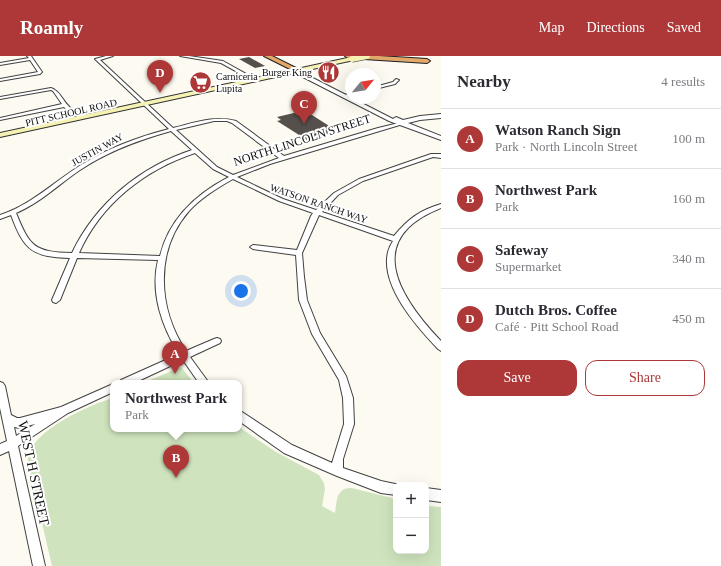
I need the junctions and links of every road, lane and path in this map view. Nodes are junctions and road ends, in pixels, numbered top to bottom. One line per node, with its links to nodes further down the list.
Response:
1 (111, 56): 19 (street, WATSON RANCH WAY)
2 (182, 56): 14 (street)
3 (267, 56): 9 (highway)
4 (368, 56): 7 (main road, PITT SCHOOL ROAD, bridge); 8 (highway)
5 (414, 56): 8 (highway)
6 (30, 58): 10 (street); 13 (street)
7 (350, 58): 8 (highway); 11 (main road, PITT SCHOOL ROAD)
8 (432, 60)
9 (281, 61): 11 (highway); 12 (main road)
10 (0, 64)
11 (298, 71): 12 (main road, PITT SCHOOL ROAD); 17 (street)
12 (281, 75): 14 (main road, PITT SCHOOL ROAD)
13 (0, 80)
14 (255, 80): 19 (main road, PITT SCHOOL ROAD)
15 (397, 80): 16 (street)
16 (381, 86)
17 (345, 93)
18 (0, 98): 22 (street)
19 (145, 104): 24 (main road, PITT SCHOOL ROAD); 29 (street, WATSON RANCH WAY); 31 (main road, PITT SCHOOL ROAD)
20 (364, 104): 28 (street)
21 (366, 104): 28 (street)
22 (65, 105): 23 (street); 26 (street)
23 (70, 112): 24 (street); 27 (street)
24 (84, 116): 27 (main road, PITT SCHOOL ROAD)
25 (441, 116): 28 (street, NORTH LINCOLN STREET)
26 (0, 119)
27 (64, 120): 30 (main road, PITT SCHOOL ROAD)
28 (401, 123): 32 (street); 35 (street, NORTH LINCOLN STREET)
29 (173, 130): 33 (street, WATSON RANCH WAY); 35 (street, JUSTIN WAY); 38 (street, JUSTIN WAY)
30 (0, 134)
31 (0, 138)
32 (441, 138)
33 (196, 151): 36 (street, WATSON RANCH WAY); 44 (street)
34 (441, 156): 39 (street)
35 (284, 159): 36 (street, NORTH LINCOLN STREET)
36 (232, 177): 39 (street, WATSON RANCH WAY); 45 (street, NORTH LINCOLN STREET)
37 (441, 206): 41 (street)
38 (14, 213): 40 (street, JUSTIN WAY); 44 (street)
39 (317, 213): 41 (street, WATSON RANCH WAY); 43 (street)
40 (0, 217)
41 (395, 238): 48 (street)
42 (253, 247): 43 (street)
43 (299, 253): 59 (street)
44 (75, 256): 45 (street); 46 (street)
45 (161, 258): 49 (street, NORTH LINCOLN STREET)
46 (56, 300)
47 (217, 341): 49 (street)
48 (441, 347)
49 (184, 356): 50 (street); 51 (street, NORTH LINCOLN STREET)
50 (131, 380)
51 (202, 380)
52 (0, 386): 56 (street, WEST H STREET)
53 (110, 390): 54 (street)
54 (65, 410): 56 (street); 57 (street)
55 (242, 417): 59 (street)
56 (7, 418): 57 (street, WEST H STREET)
57 (13, 444): 58 (street); 63 (street, WEST H STREET)
58 (0, 450)
59 (337, 471): 60 (street)
60 (393, 489)
61 (429, 494): 62 (street)
62 (441, 496)
63 (39, 566)

